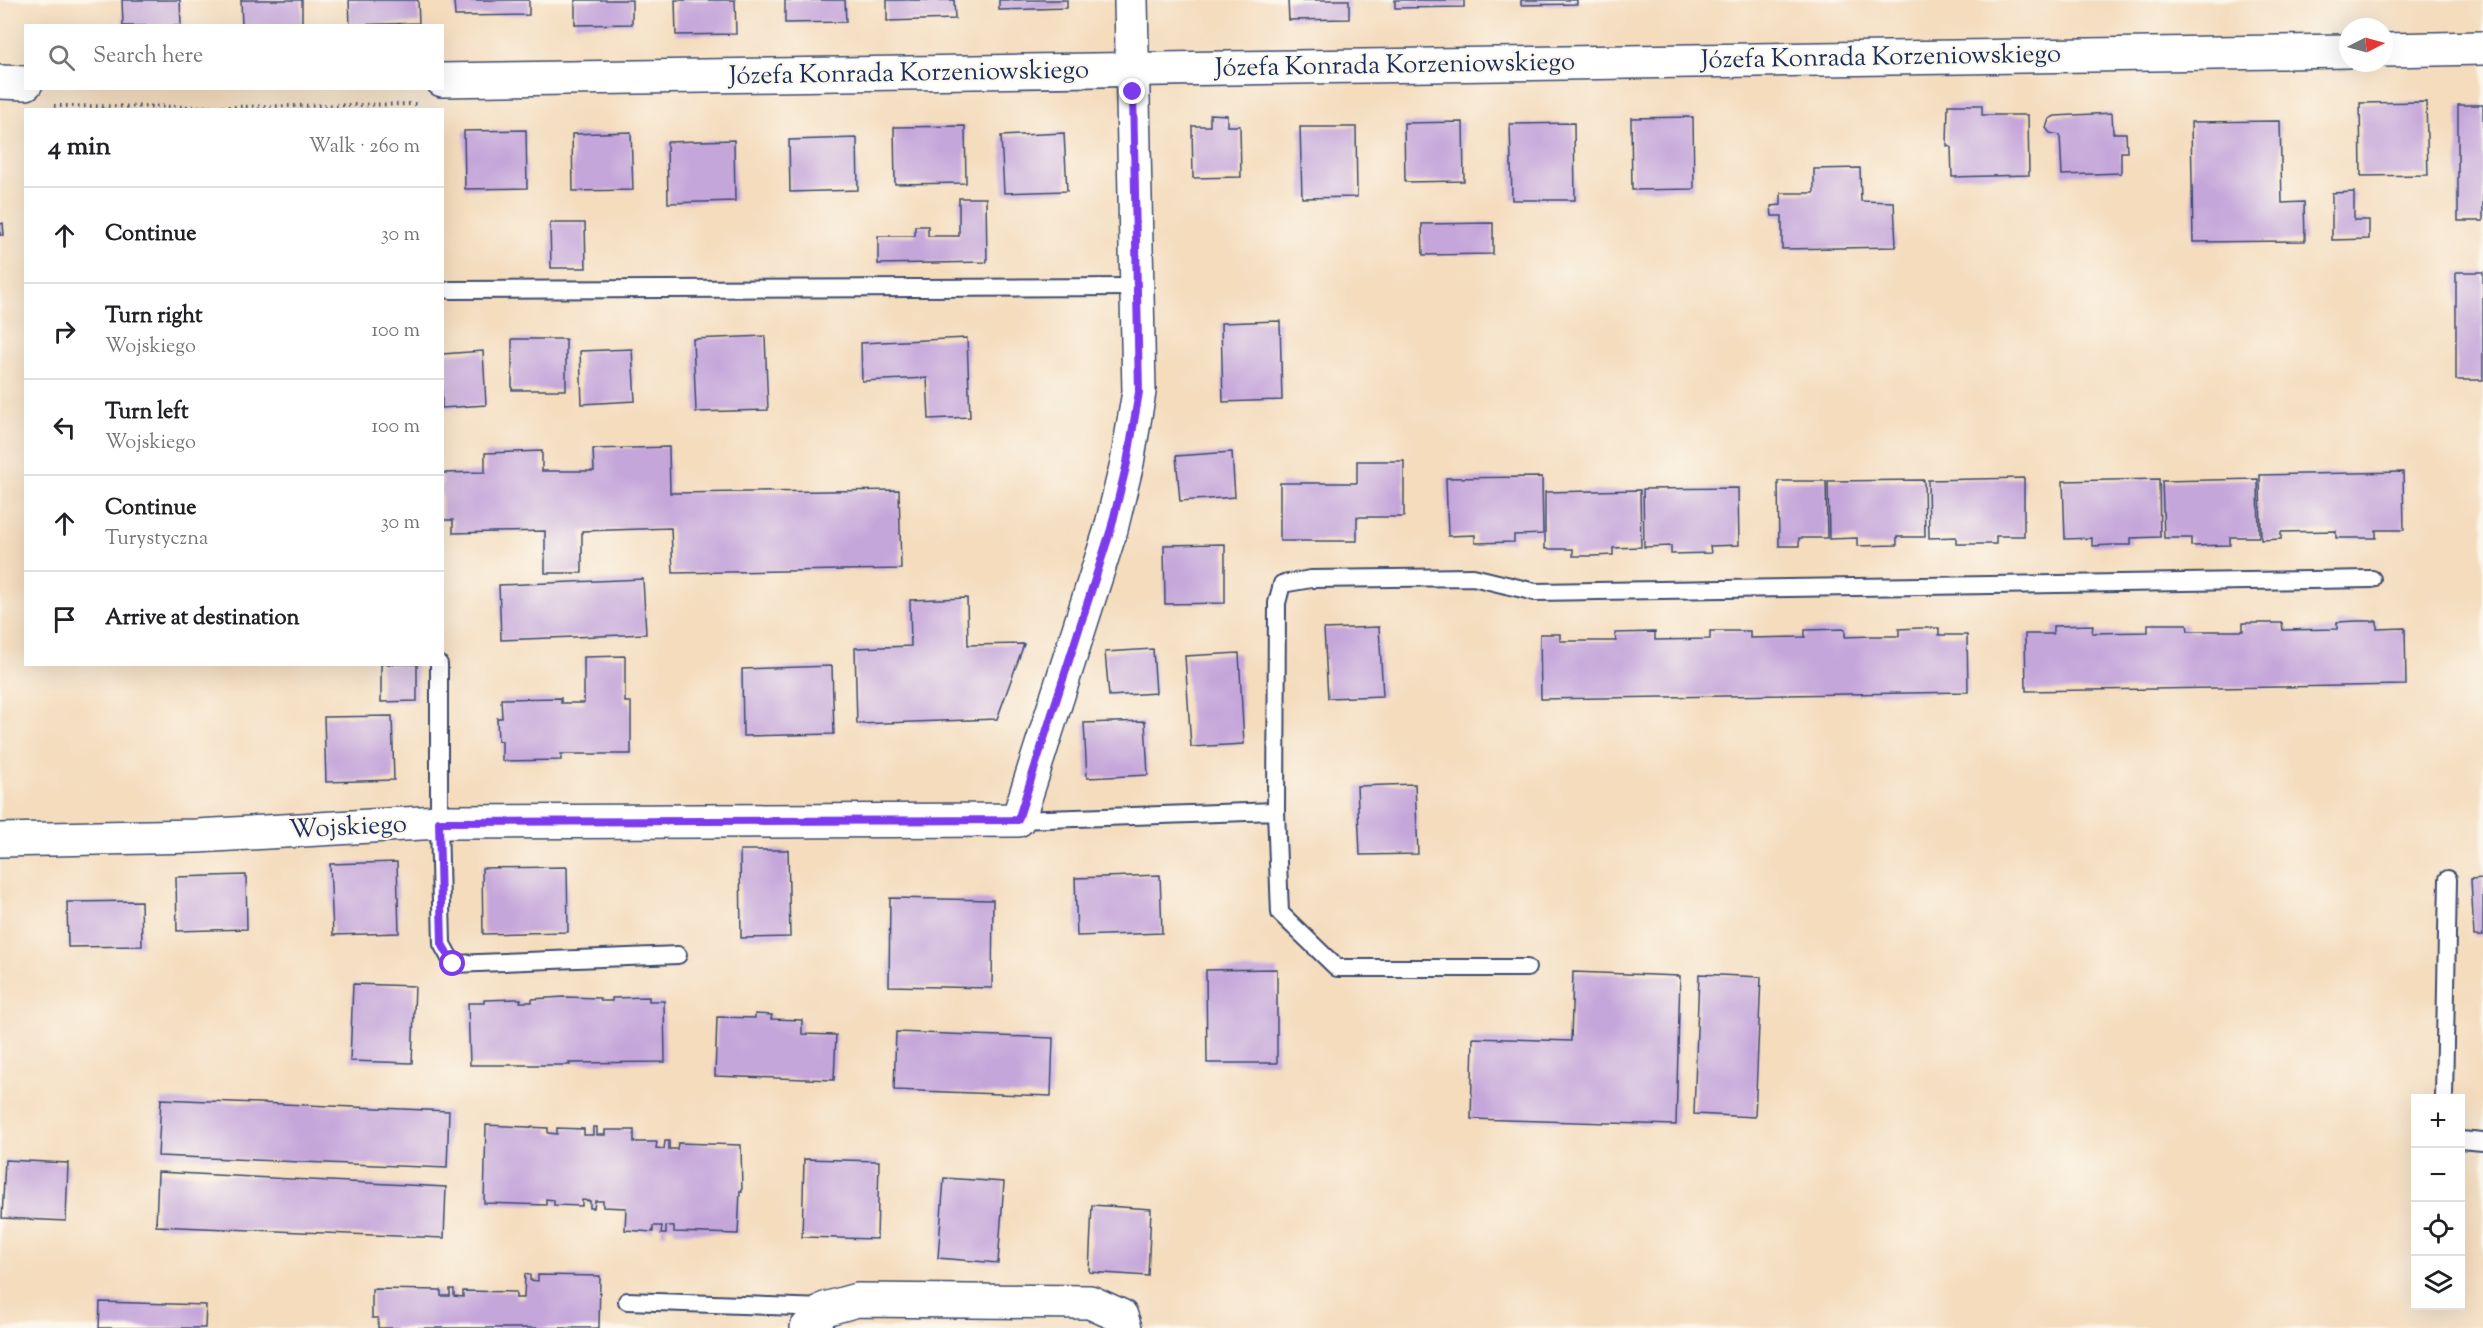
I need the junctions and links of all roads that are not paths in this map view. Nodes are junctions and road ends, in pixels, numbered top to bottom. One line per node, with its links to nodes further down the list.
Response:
1 (1131, 0): 5 (street)
2 (2483, 48): 3 (street)
3 (2393, 50)
4 (2339, 51): 5 (street, Józefa Konrada Korzeniowskiego)
5 (1131, 71): 6 (street, Józefa Konrada Korzeniowskiego); 9 (street)
6 (444, 80)
7 (0, 82): 8 (street)
8 (24, 82)
9 (1137, 273): 10 (lane); 14 (street)
10 (450, 290)
11 (2372, 579): 13 (lane)
12 (439, 666): 15 (lane)
13 (1276, 811): 14 (lane); 19 (lane)
14 (1018, 820): 15 (street, Wojskiego)
15 (439, 822): 16 (street, Wojskiego); 18 (lane)
16 (0, 840)
17 (2448, 879): 20 (lane)
18 (678, 955)
19 (1527, 968)
20 (2444, 1094)
21 (2465, 1140): 22 (lane)
22 (2483, 1142)
23 (627, 1301): 24 (lane)
24 (816, 1318): 25 (street)
25 (1125, 1328)

